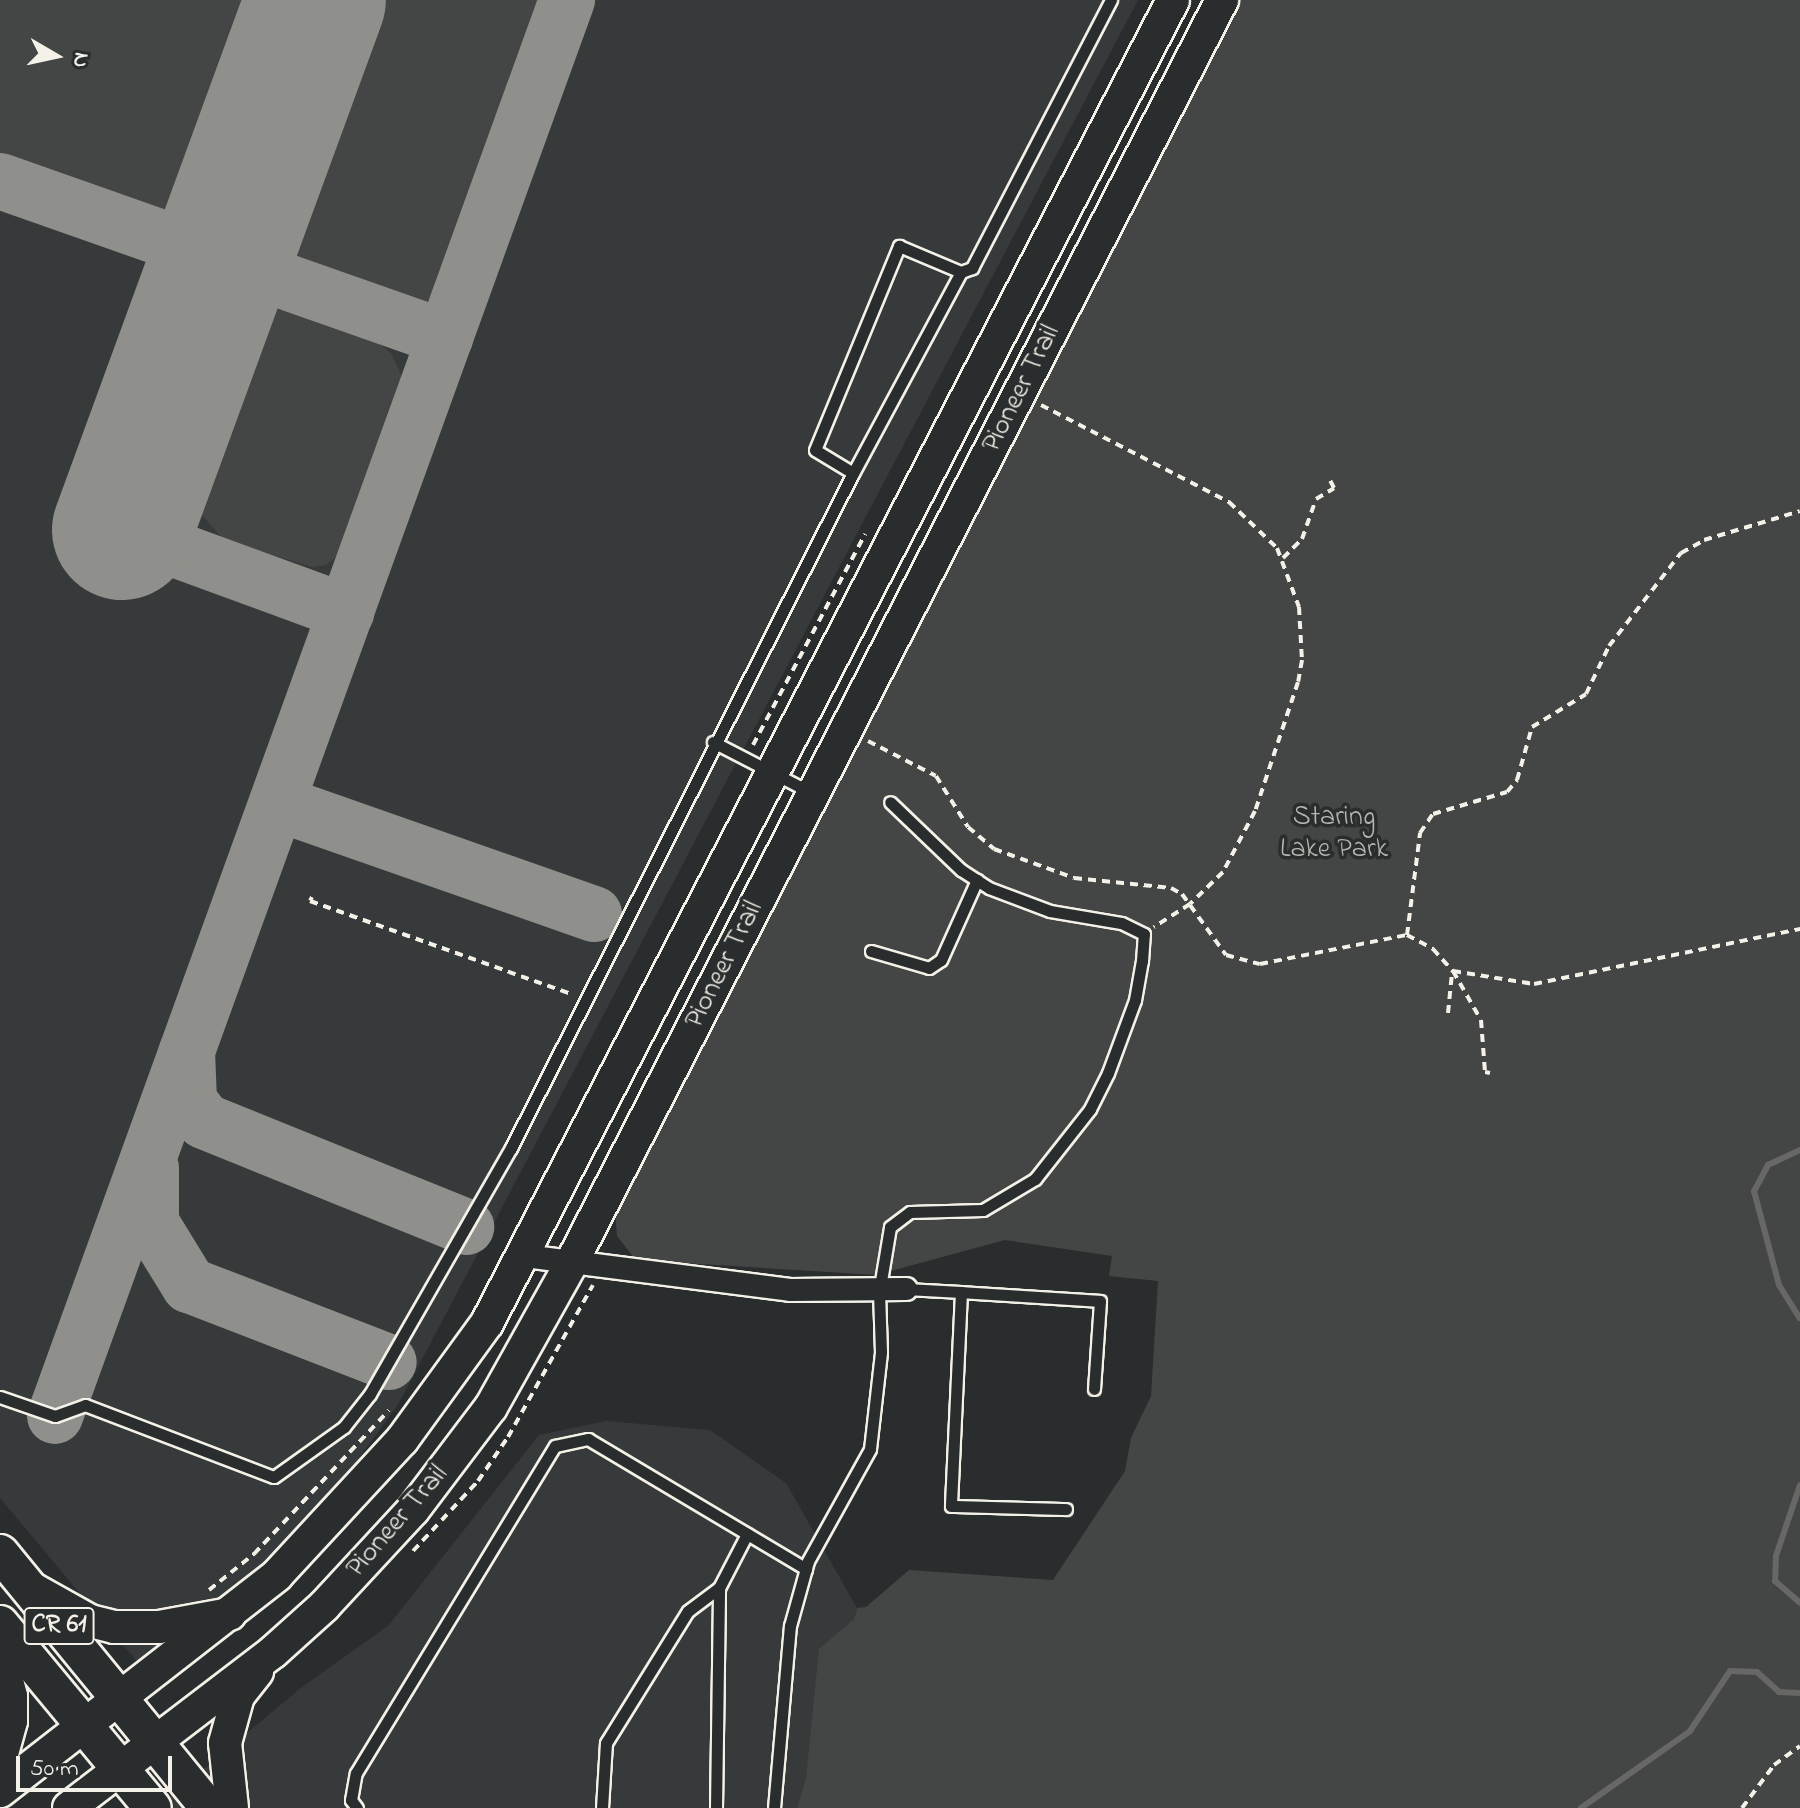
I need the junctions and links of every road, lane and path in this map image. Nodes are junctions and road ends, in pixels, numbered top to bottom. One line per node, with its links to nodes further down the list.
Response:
1 (1111, 0): 4 (lane)
2 (1173, 0): 12 (main road, Pioneer Trail)
3 (1222, 0): 13 (main road, Pioneer Trail)
4 (961, 272): 6 (lane); 6 (lane)
5 (1039, 404): 9 (path)
6 (853, 473): 11 (lane)
7 (1330, 480): 9 (path)
8 (1800, 511): 20 (path)
9 (1283, 558): 17 (path)
10 (866, 740): 17 (path)
11 (713, 742): 12 (lane); 23 (lane)
12 (775, 775): 13 (lane); 26 (main road, Pioneer Trail)
13 (813, 794): 27 (main road, Pioneer Trail)
14 (890, 802): 15 (lane)
15 (977, 880): 19 (lane); 21 (lane)
16 (312, 897): 23 (path)
17 (1190, 904): 19 (path); 20 (path)
18 (1800, 929): 22 (path)
19 (1144, 934): 30 (lane)
20 (1407, 935): 22 (path)
21 (871, 951)
22 (1453, 971): 24 (path); 25 (path)
23 (585, 999): 32 (lane)
24 (1448, 1013)
25 (1490, 1073)
26 (525, 1256): 27 (street); 39 (main road, Pioneer Trail)
27 (572, 1262): 30 (street); 41 (main road, Pioneer Trail)
28 (906, 1289): 29 (lane); 30 (street)
29 (961, 1292): 31 (lane); 33 (lane)
30 (879, 1293): 36 (lane)
31 (1094, 1389)
32 (0, 1397)
33 (1066, 1509)
34 (747, 1534): 36 (lane); 38 (lane); 54 (lane)
35 (0, 1553): 37 (main road, CR 61)
36 (806, 1569): 57 (lane)
37 (27, 1586): 39 (main road); 43 (main road, CR 61)
38 (719, 1588): 55 (lane); 56 (lane)
39 (233, 1613): 43 (main road, Pioneer Trail)
40 (0, 1624): 44 (main road, CR 61)
41 (273, 1652): 45 (main road, Pioneer Trail); 53 (main road)
42 (0, 1653): 47 (main road)
43 (117, 1698): 44 (main road, Pioneer Trail); 45 (main road, CR 61)
44 (85, 1724): 48 (main road, CR 61); 49 (main road, Pioneer Trail)
45 (155, 1742): 48 (main road, Pioneer Trail); 52 (main road, CR 61)
46 (1800, 1746): 58 (path)
47 (0, 1761)
48 (118, 1768): 50 (main road, Pioneer Trail); 51 (main road, CR 61)
49 (0, 1791)
50 (69, 1808)
51 (153, 1808)
52 (209, 1808)
53 (232, 1808)
54 (357, 1808)
55 (602, 1808)
56 (716, 1808)
57 (774, 1808)
58 (1742, 1808)

